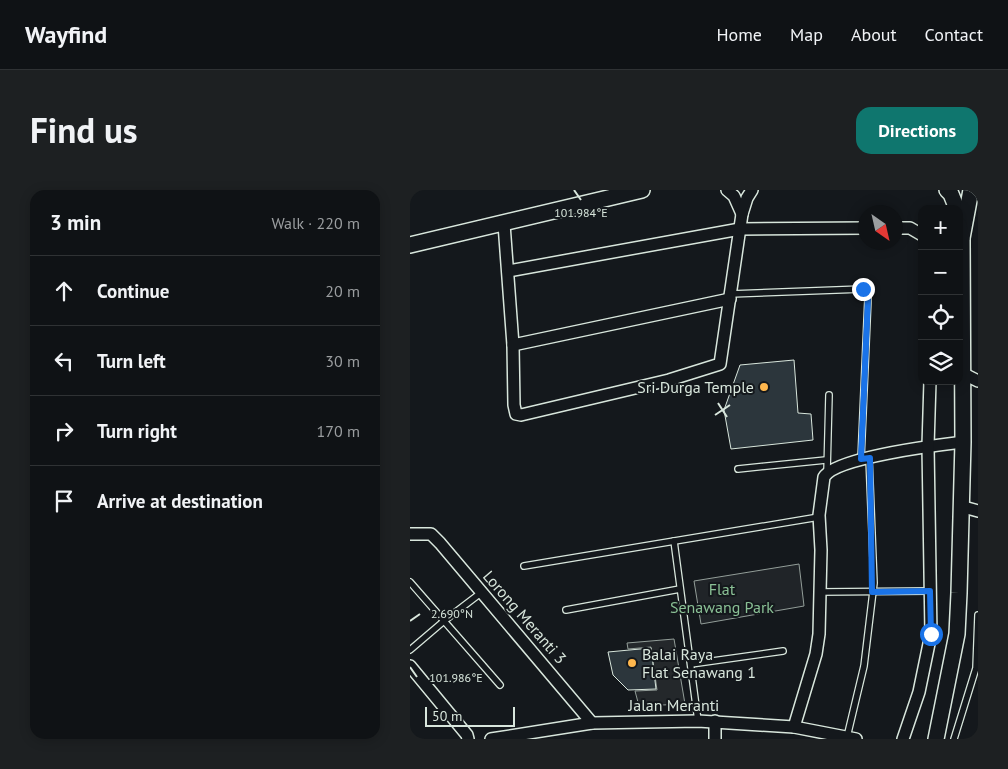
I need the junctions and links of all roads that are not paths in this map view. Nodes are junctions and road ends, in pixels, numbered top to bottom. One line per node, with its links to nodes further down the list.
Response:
1 (642, 190): 10 (street)
2 (727, 190): 8 (street)
3 (752, 190): 8 (street)
4 (947, 190): 6 (street)
5 (971, 190): 9 (street)
6 (955, 205)
7 (978, 213): 14 (street)
8 (742, 214): 13 (street)
9 (963, 221)
10 (504, 224): 16 (street); 18 (street)
11 (858, 228): 13 (street)
12 (903, 228): 15 (street)
13 (740, 229): 18 (street); 19 (street)
14 (963, 230)
15 (918, 233)
16 (410, 245)
17 (960, 250): 21 (street)
18 (508, 270): 20 (street)
19 (730, 297): 20 (street); 20 (street); 27 (lane)
20 (513, 345)
21 (964, 374): 22 (street); 25 (street)
22 (978, 381)
23 (930, 385): 26 (street)
24 (830, 395): 28 (lane)
25 (964, 442): 26 (street); 30 (street)
26 (928, 446): 27 (street); 38 (street)
27 (865, 458): 28 (street); 41 (lane)
28 (827, 466): 29 (lane); 32 (street)
29 (738, 469)
30 (960, 506): 31 (street); 60 (street)
31 (978, 511)
32 (819, 517): 34 (lane); 40 (street)
33 (410, 534): 39 (street, Lorong Meranti 3)
34 (674, 541): 35 (lane); 37 (lane)
35 (524, 566)
36 (410, 582): 44 (lane)
37 (680, 589): 42 (lane); 47 (lane)
38 (930, 591): 41 (lane); 59 (street)
39 (482, 592): 44 (lane); 52 (street, Lorong Meranti 3)
40 (820, 592): 41 (lane); 53 (street)
41 (872, 592): 55 (lane)
42 (566, 610)
43 (978, 615): 61 (lane)
44 (444, 621): 45 (lane); 49 (lane)
45 (410, 650)
46 (783, 651): 47 (lane)
47 (691, 664): 50 (lane)
48 (410, 666): 56 (street)
49 (500, 686)
50 (698, 721): 51 (street, Jalan Meranti); 52 (street, Jalan Meranti)
51 (715, 721): 53 (street, Jalan Meranti); 58 (street)
52 (592, 724): 54 (street, Jalan Meranti)
53 (794, 727): 55 (street, Jalan Meranti)
54 (524, 736): 57 (street, Jalan Meranti)
55 (852, 738)
56 (468, 739)
57 (491, 739)
58 (715, 739)
59 (903, 739)
60 (936, 739)
61 (954, 739)

